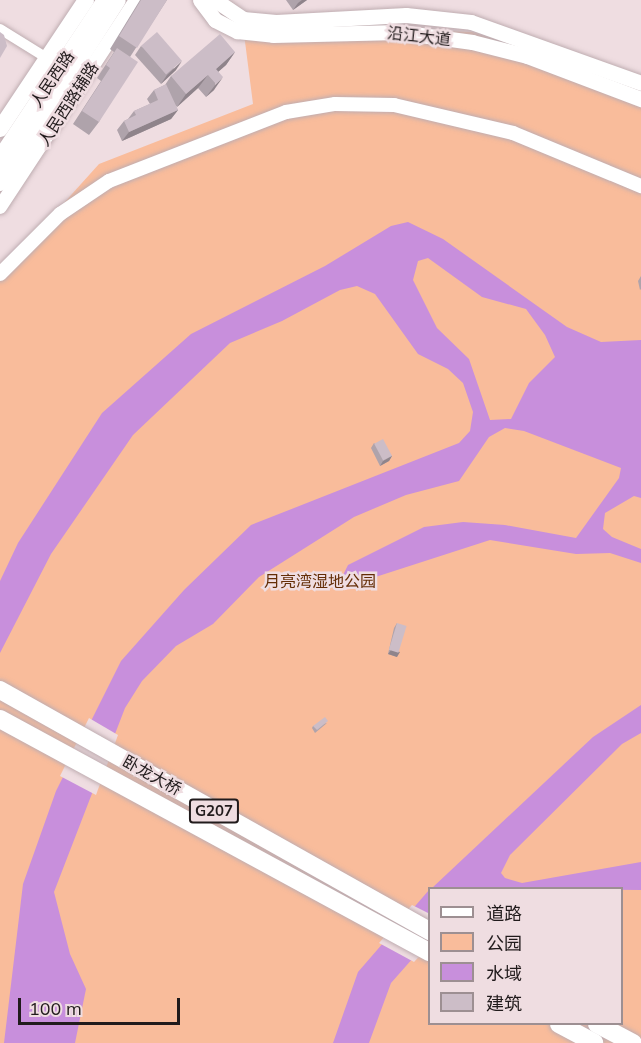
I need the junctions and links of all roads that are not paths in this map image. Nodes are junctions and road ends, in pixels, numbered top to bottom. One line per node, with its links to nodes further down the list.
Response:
1 (86, 0): 8 (main road, 人民西路)
2 (105, 0): 12 (main road, 人民西路)
3 (117, 0): 13 (highway)
4 (136, 0): 15 (street, 人民西路辅路)
5 (200, 0): 10 (main road, 沿江大道)
6 (215, 0): 9 (main road, 沿江大道)
7 (0, 29): 8 (street)
8 (47, 58): 11 (main road, 人民西路)
9 (641, 83)
10 (641, 99)
11 (0, 129)
12 (0, 158)
13 (0, 182)
14 (641, 186): 16 (street)
15 (0, 207)
16 (0, 274)
17 (0, 690): 19 (highway, 卧龙大桥 / G207)
18 (0, 719): 20 (highway, 卧龙大桥 / G207)
19 (428, 930)
20 (428, 951)
21 (562, 1025): 23 (highway)
22 (601, 1025): 24 (highway)
23 (594, 1043)
24 (633, 1043)

